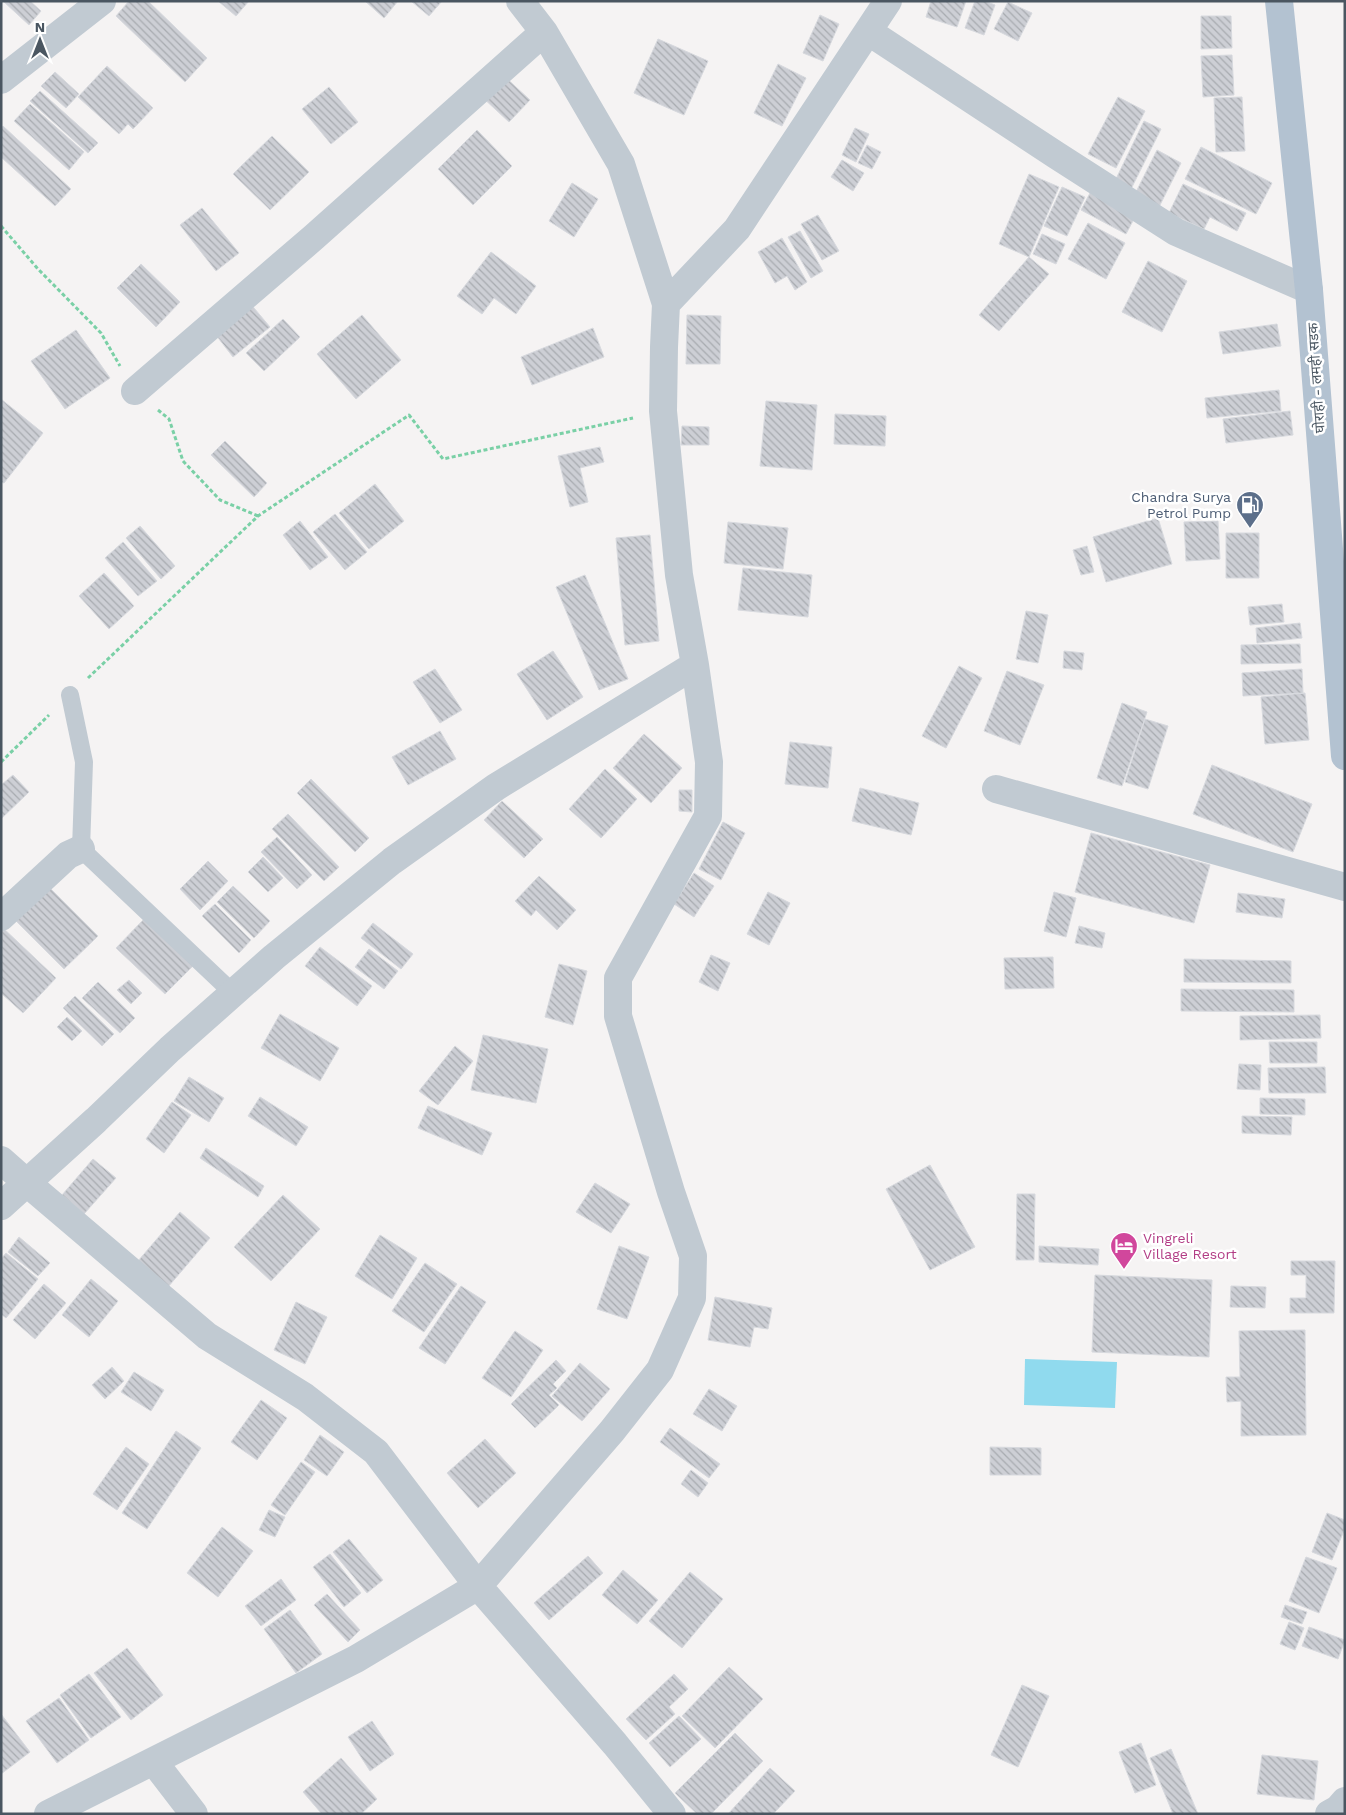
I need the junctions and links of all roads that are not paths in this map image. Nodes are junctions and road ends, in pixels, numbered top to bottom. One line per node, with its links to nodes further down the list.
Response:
1 (102, 1): 7 (street)
2 (520, 1): 5 (street)
3 (888, 1): 6 (street)
4 (1279, 1): 8 (main road, घोराही - लमही सडक)
5 (544, 32): 9 (street); 10 (street)
6 (869, 32): 8 (street); 9 (street)
7 (1, 80)
8 (1309, 290): 13 (main road, घोराही - लमही सडक)
9 (666, 304): 11 (street)
10 (135, 391)
11 (695, 665): 18 (street); 22 (street)
12 (70, 695): 15 (lane)
13 (1345, 756)
14 (996, 789): 16 (street)
15 (81, 849): 17 (street); 18 (lane)
16 (1345, 887)
17 (1, 917)
18 (233, 993): 20 (street)
19 (1, 1160): 20 (street)
20 (27, 1183): 21 (street); 22 (street)
21 (1, 1206)
22 (478, 1586): 23 (street); 27 (street)
23 (154, 1762): 25 (street); 26 (street)
24 (1345, 1801): 28 (street)
25 (48, 1814)
26 (194, 1814)
27 (672, 1814)
28 (1329, 1814)

